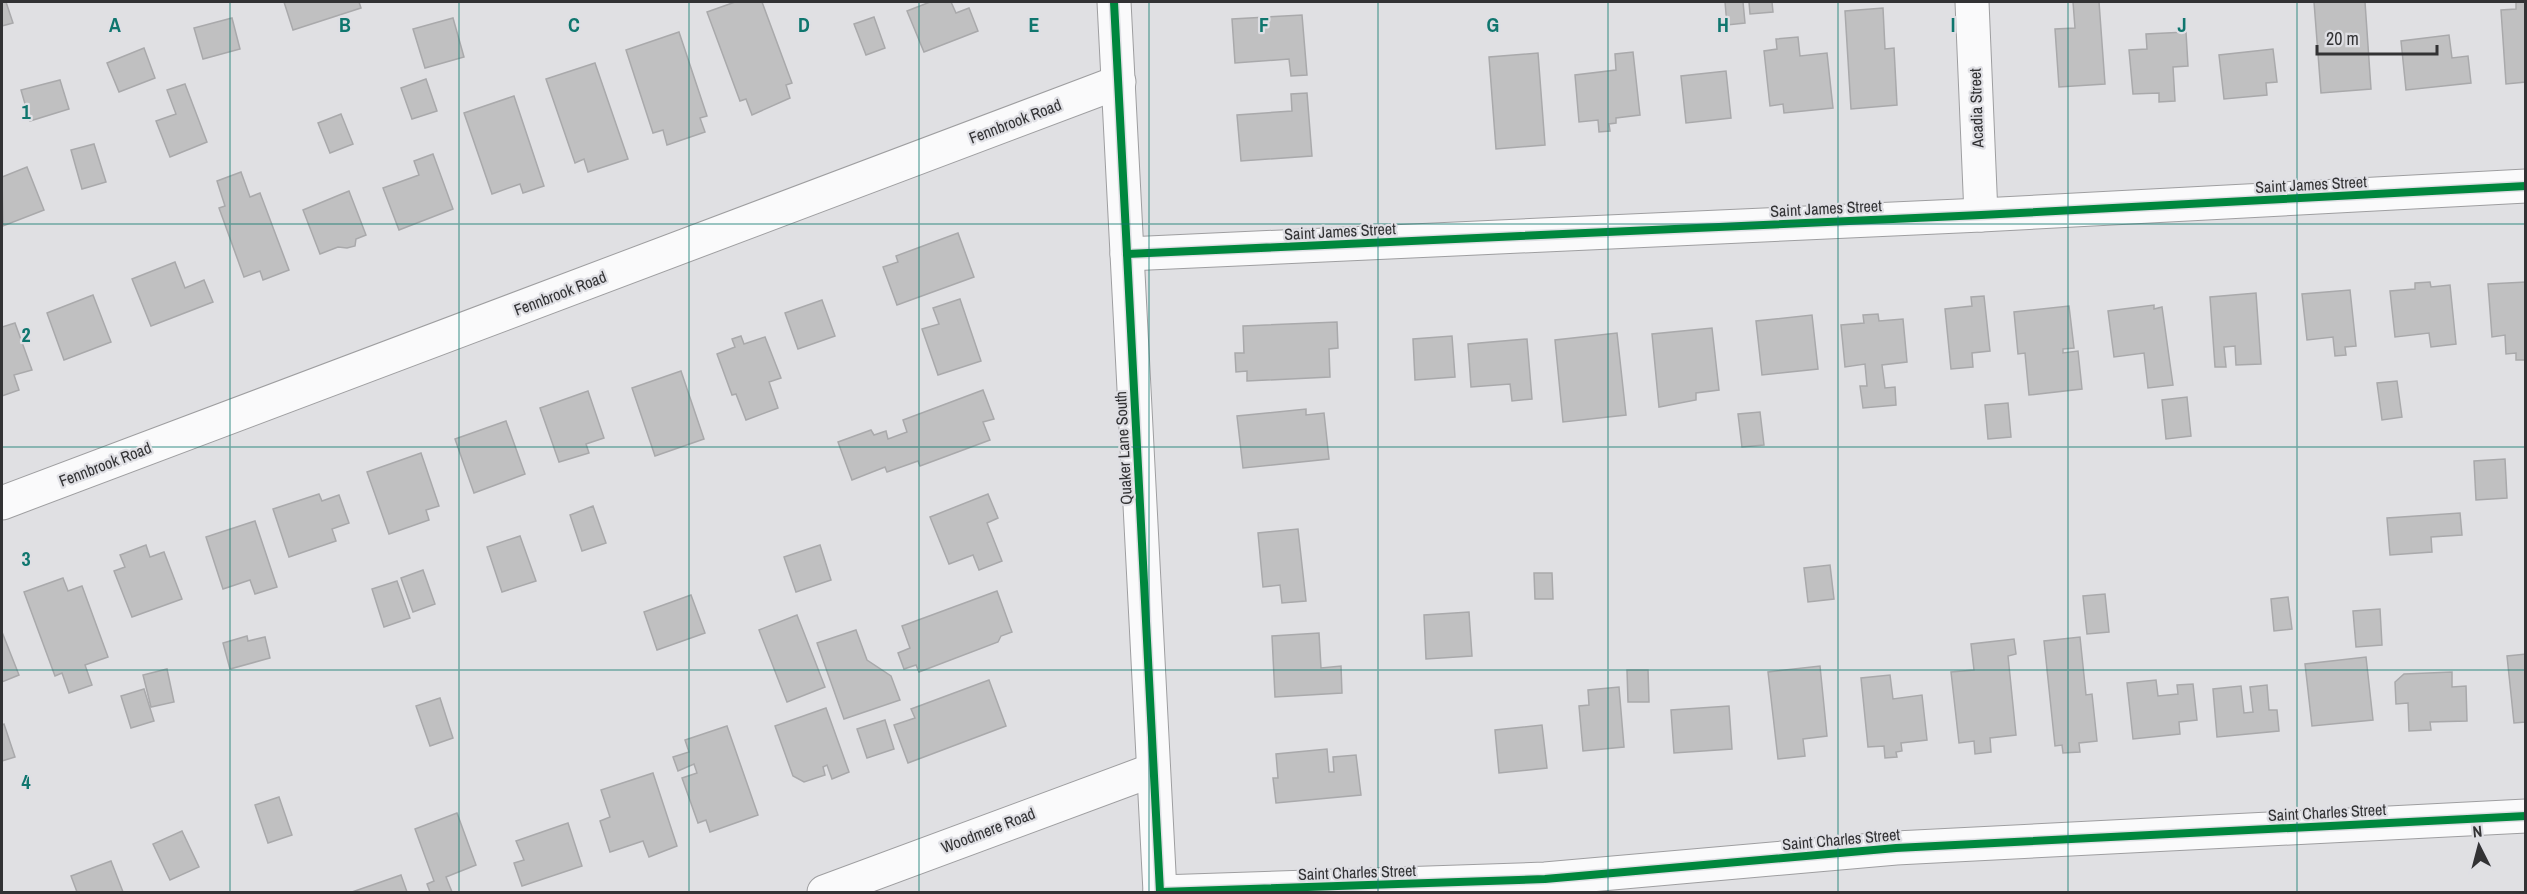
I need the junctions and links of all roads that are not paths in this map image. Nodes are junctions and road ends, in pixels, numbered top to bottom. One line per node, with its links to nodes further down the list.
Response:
1 (1114, 2): 3 (street, Quaker Lane South)
2 (1972, 2): 5 (street, Acadia Street)
3 (1119, 82): 6 (street, Quaker Lane South); 7 (street, Fennbrook Road)
4 (2526, 186): 5 (street, Saint James Street)
5 (1981, 215): 6 (street, Saint James Street)
6 (1127, 254): 8 (street, Quaker Lane South)
7 (2, 503)
8 (1153, 770): 10 (street, Woodmere Road); 11 (street, Quaker Lane South)
9 (2526, 816): 11 (street, Saint Charles Street)
10 (824, 892)
11 (1160, 892)

